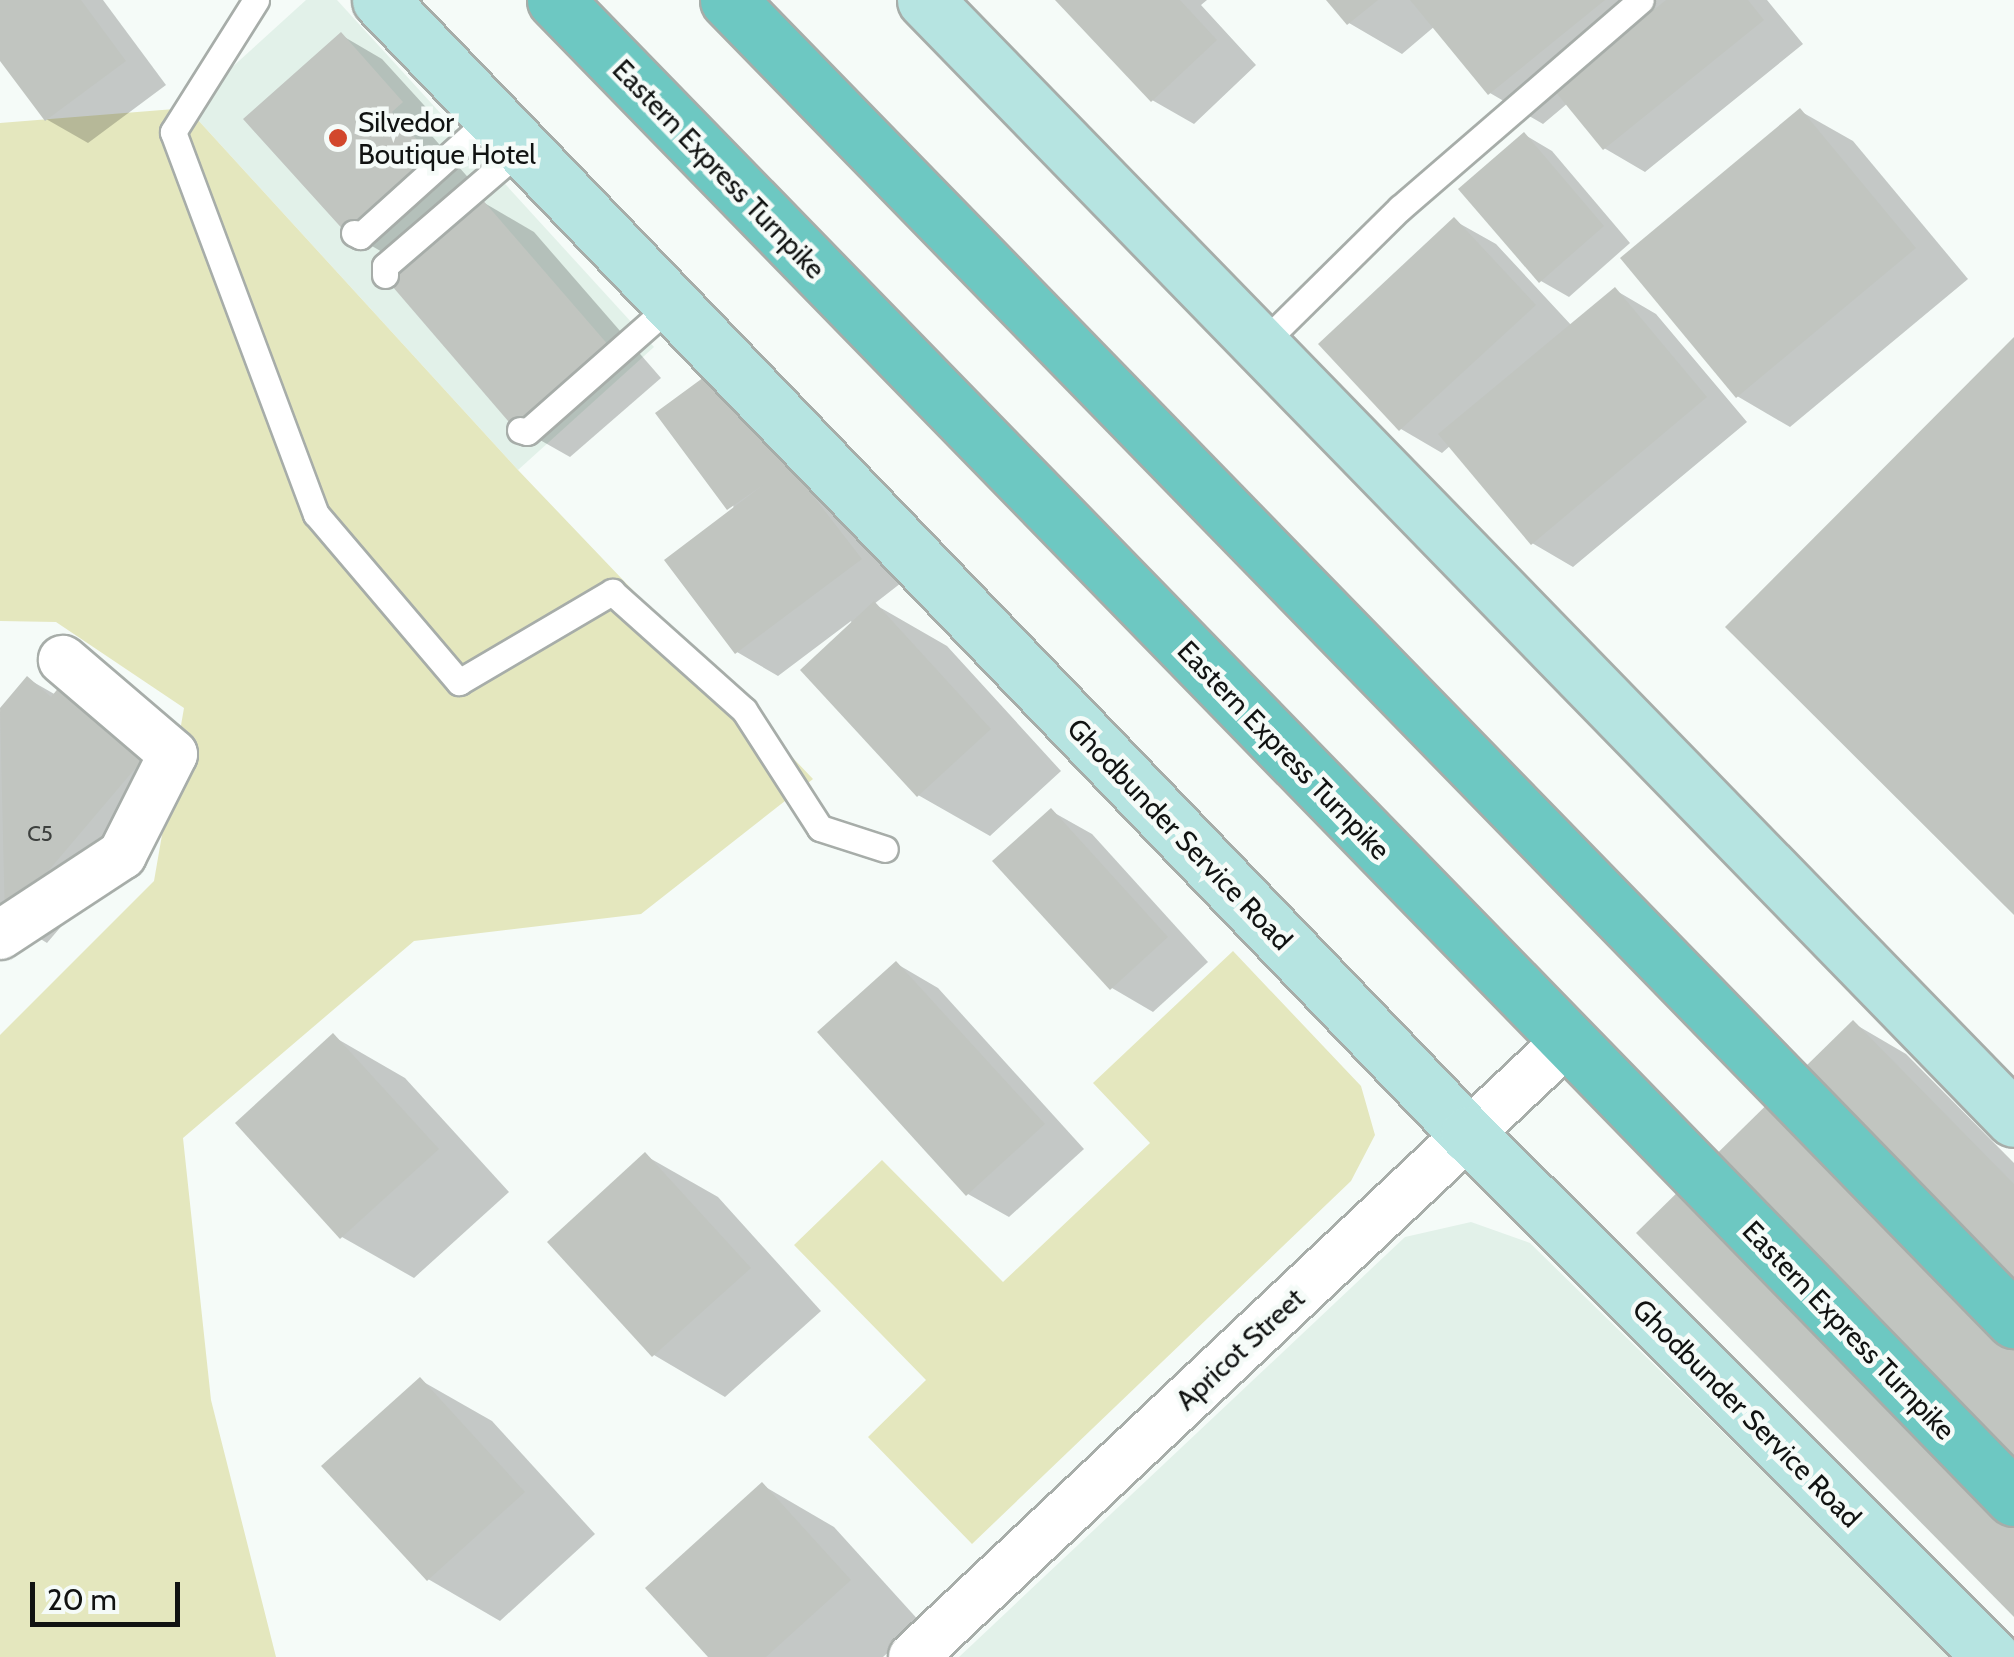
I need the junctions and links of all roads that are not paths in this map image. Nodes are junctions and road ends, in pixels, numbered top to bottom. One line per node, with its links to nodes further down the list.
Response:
1 (256, 0): 14 (lane)
2 (380, 0): 7 (street, Ghodbunder Service Road)
3 (555, 0): 16 (main road, Eastern Express Turnpike)
4 (728, 0): 19 (main road)
5 (925, 0): 11 (street)
6 (1641, 0): 11 (lane)
7 (507, 132): 8 (lane); 9 (lane); 10 (street, Ghodbunder Service Road)
8 (354, 233)
9 (385, 274)
10 (672, 304): 12 (lane); 18 (street, Ghodbunder Service Road)
11 (1260, 346): 17 (street)
12 (520, 430)
13 (64, 660): 15 (street)
14 (885, 849)
15 (0, 936)
16 (1567, 1041): 18 (street, Apricot Street); 20 (main road, Eastern Express Turnpike)
17 (2014, 1119)
18 (1468, 1134): 21 (street, Apricot Street); 22 (street, Ghodbunder Service Road)
19 (2014, 1320)
20 (2014, 1498)
21 (913, 1657)
22 (1992, 1657)

